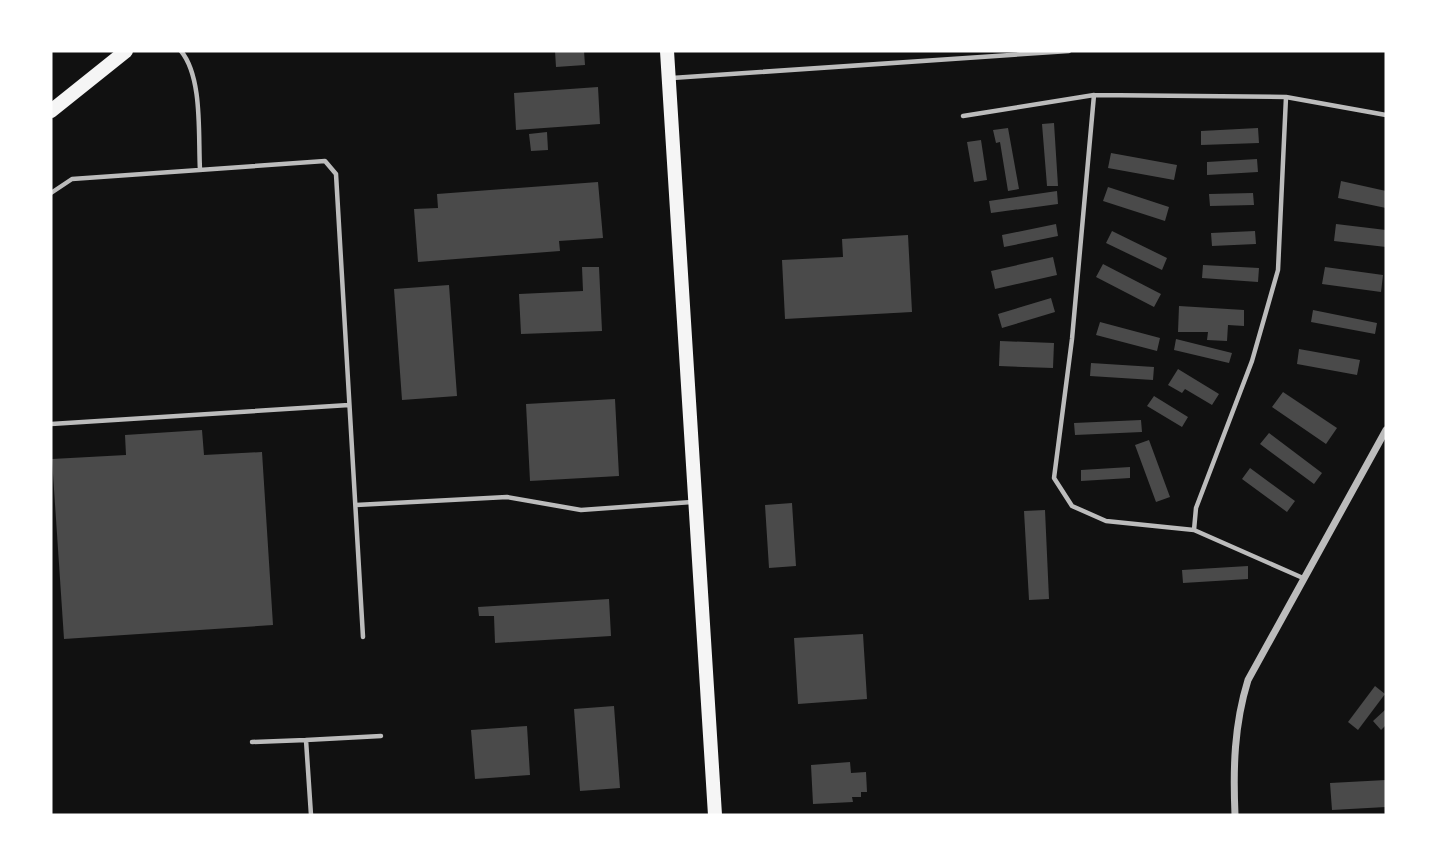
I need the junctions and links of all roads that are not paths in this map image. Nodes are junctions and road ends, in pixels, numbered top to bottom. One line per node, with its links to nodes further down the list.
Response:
1 (126, 51): 8 (main road)
2 (181, 51): 11 (lane)
3 (667, 51): 5 (main road)
4 (1069, 51): 5 (lane)
5 (669, 78): 16 (main road)
6 (1094, 95): 7 (lane); 10 (lane); 18 (lane)
7 (1286, 97): 9 (lane); 18 (lane)
8 (51, 111)
9 (1386, 115)
10 (963, 116)
11 (200, 170): 12 (lane); 13 (lane)
12 (51, 193)
13 (349, 405): 14 (lane); 17 (lane)
14 (51, 424)
15 (1386, 430): 19 (street)
16 (696, 501): 17 (lane); 25 (main road)
17 (355, 505): 20 (lane)
18 (1194, 530): 19 (lane)
19 (1303, 578): 26 (street)
20 (363, 637)
21 (381, 736): 22 (lane)
22 (306, 740): 23 (lane); 24 (lane)
23 (252, 742)
24 (311, 815)
25 (715, 815)
26 (1235, 815)

